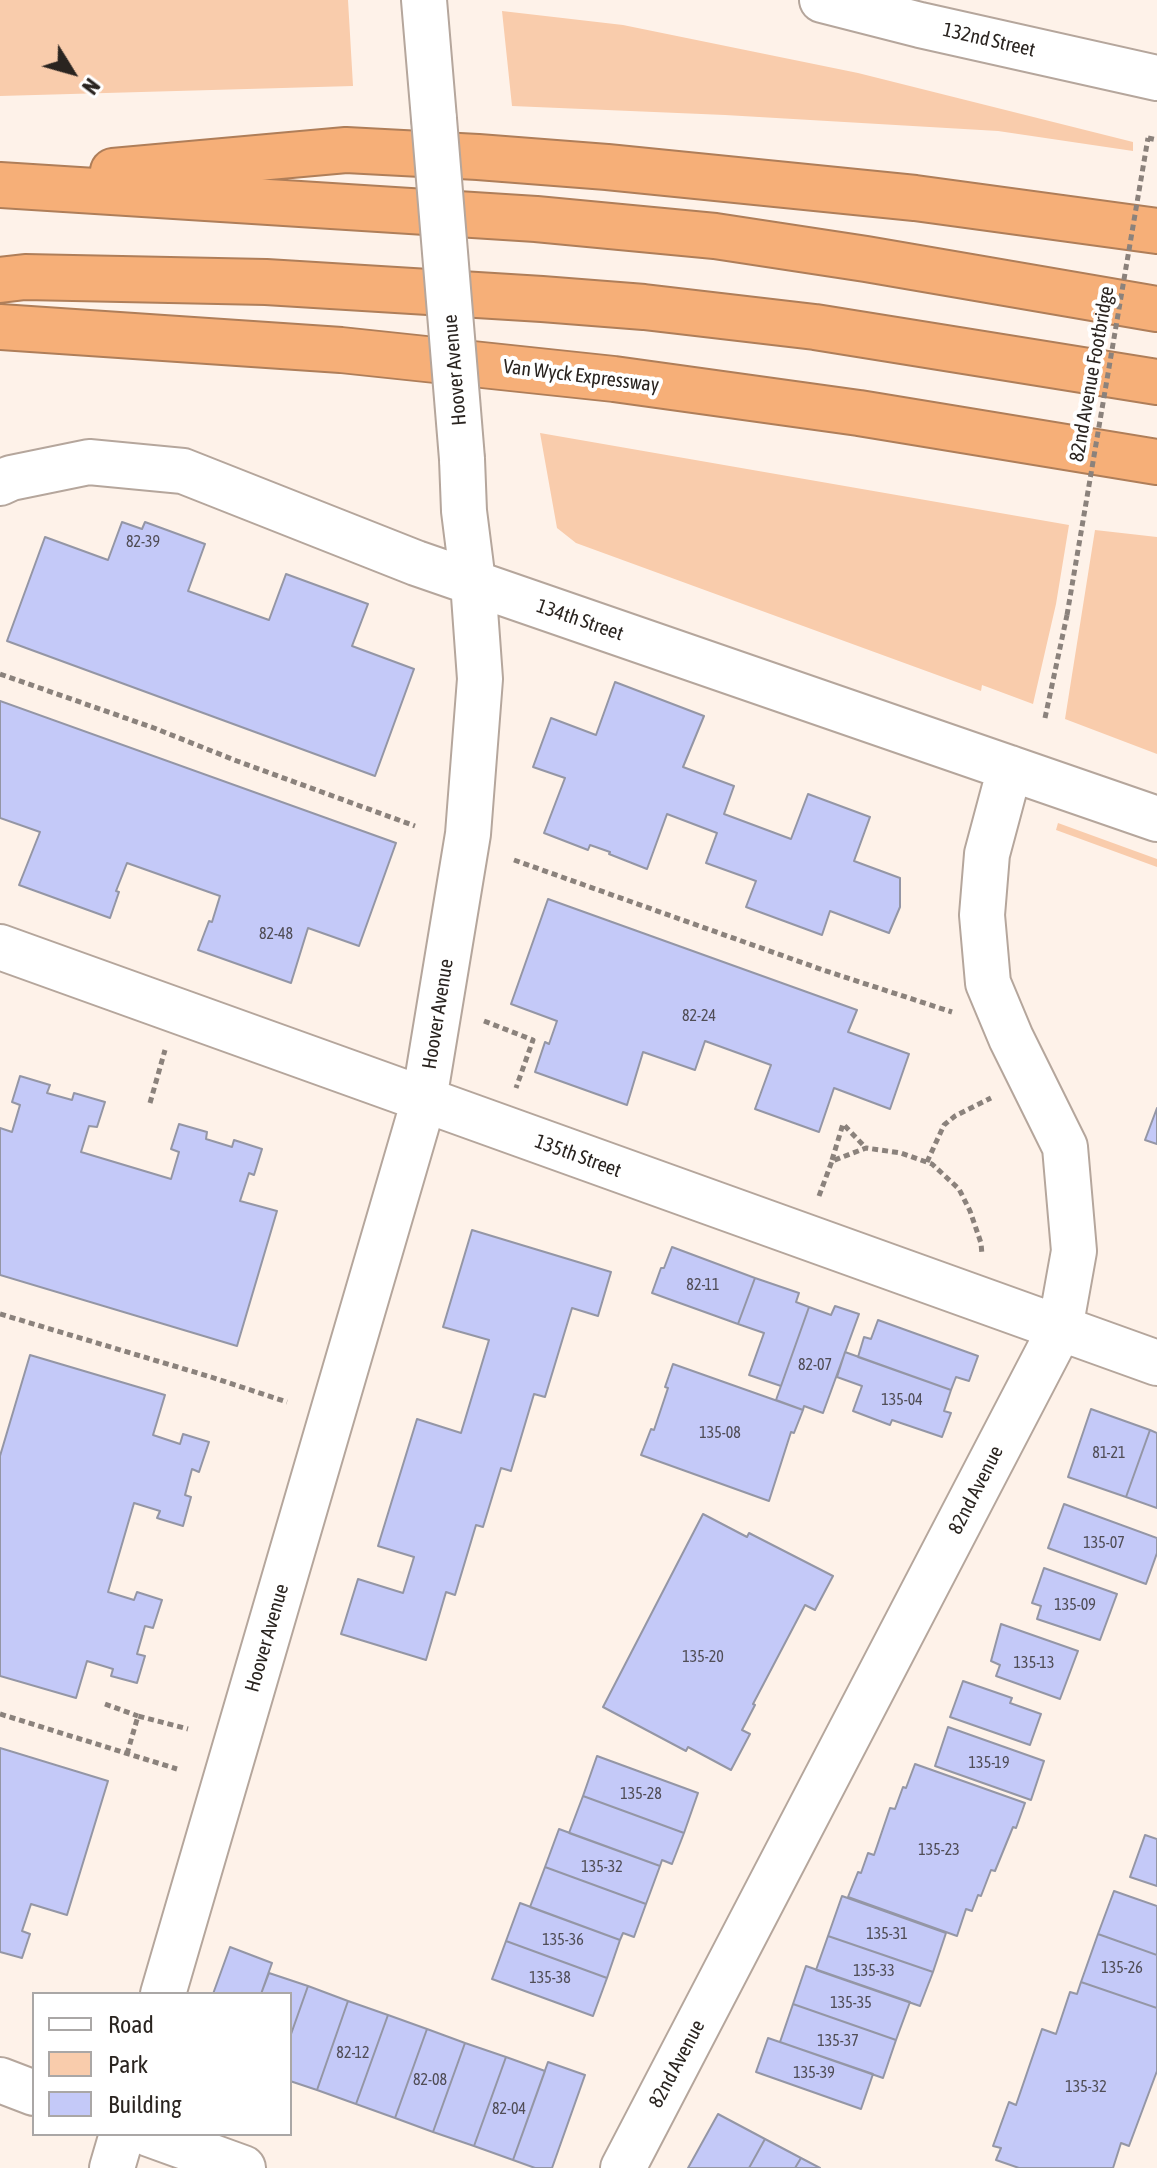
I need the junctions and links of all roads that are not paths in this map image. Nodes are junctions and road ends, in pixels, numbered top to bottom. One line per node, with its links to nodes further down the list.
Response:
1 (424, 0): 12 (street, Hoover Avenue, bridge)
2 (822, 0): 3 (street, 132nd Street)
3 (1157, 78)
4 (0, 183): 5 (highway); 7 (highway)
5 (1157, 231)
6 (0, 280): 9 (highway)
7 (1157, 309)
8 (0, 327): 10 (highway, Van Wyck Expressway)
9 (1157, 382)
10 (1157, 462)
11 (0, 483): 12 (street, 134th Street)
12 (473, 582): 13 (street, 134th Street); 16 (street, Hoover Avenue)
13 (1010, 768): 14 (street, 134th Street); 17 (street, 82nd Avenue)
14 (1157, 819)
15 (0, 947): 16 (street, 135th Street)
16 (424, 1100): 17 (street, 135th Street); 19 (street, Hoover Avenue)
17 (1060, 1329): 18 (street, 135th Street); 26 (street, 82nd Avenue)
18 (1157, 1363)
19 (164, 1992)
20 (0, 2080): 21 (street)
21 (32, 2092)
22 (121, 2136): 24 (street)
23 (155, 2136): 25 (street)
24 (112, 2168)
25 (243, 2168)
26 (623, 2168)

